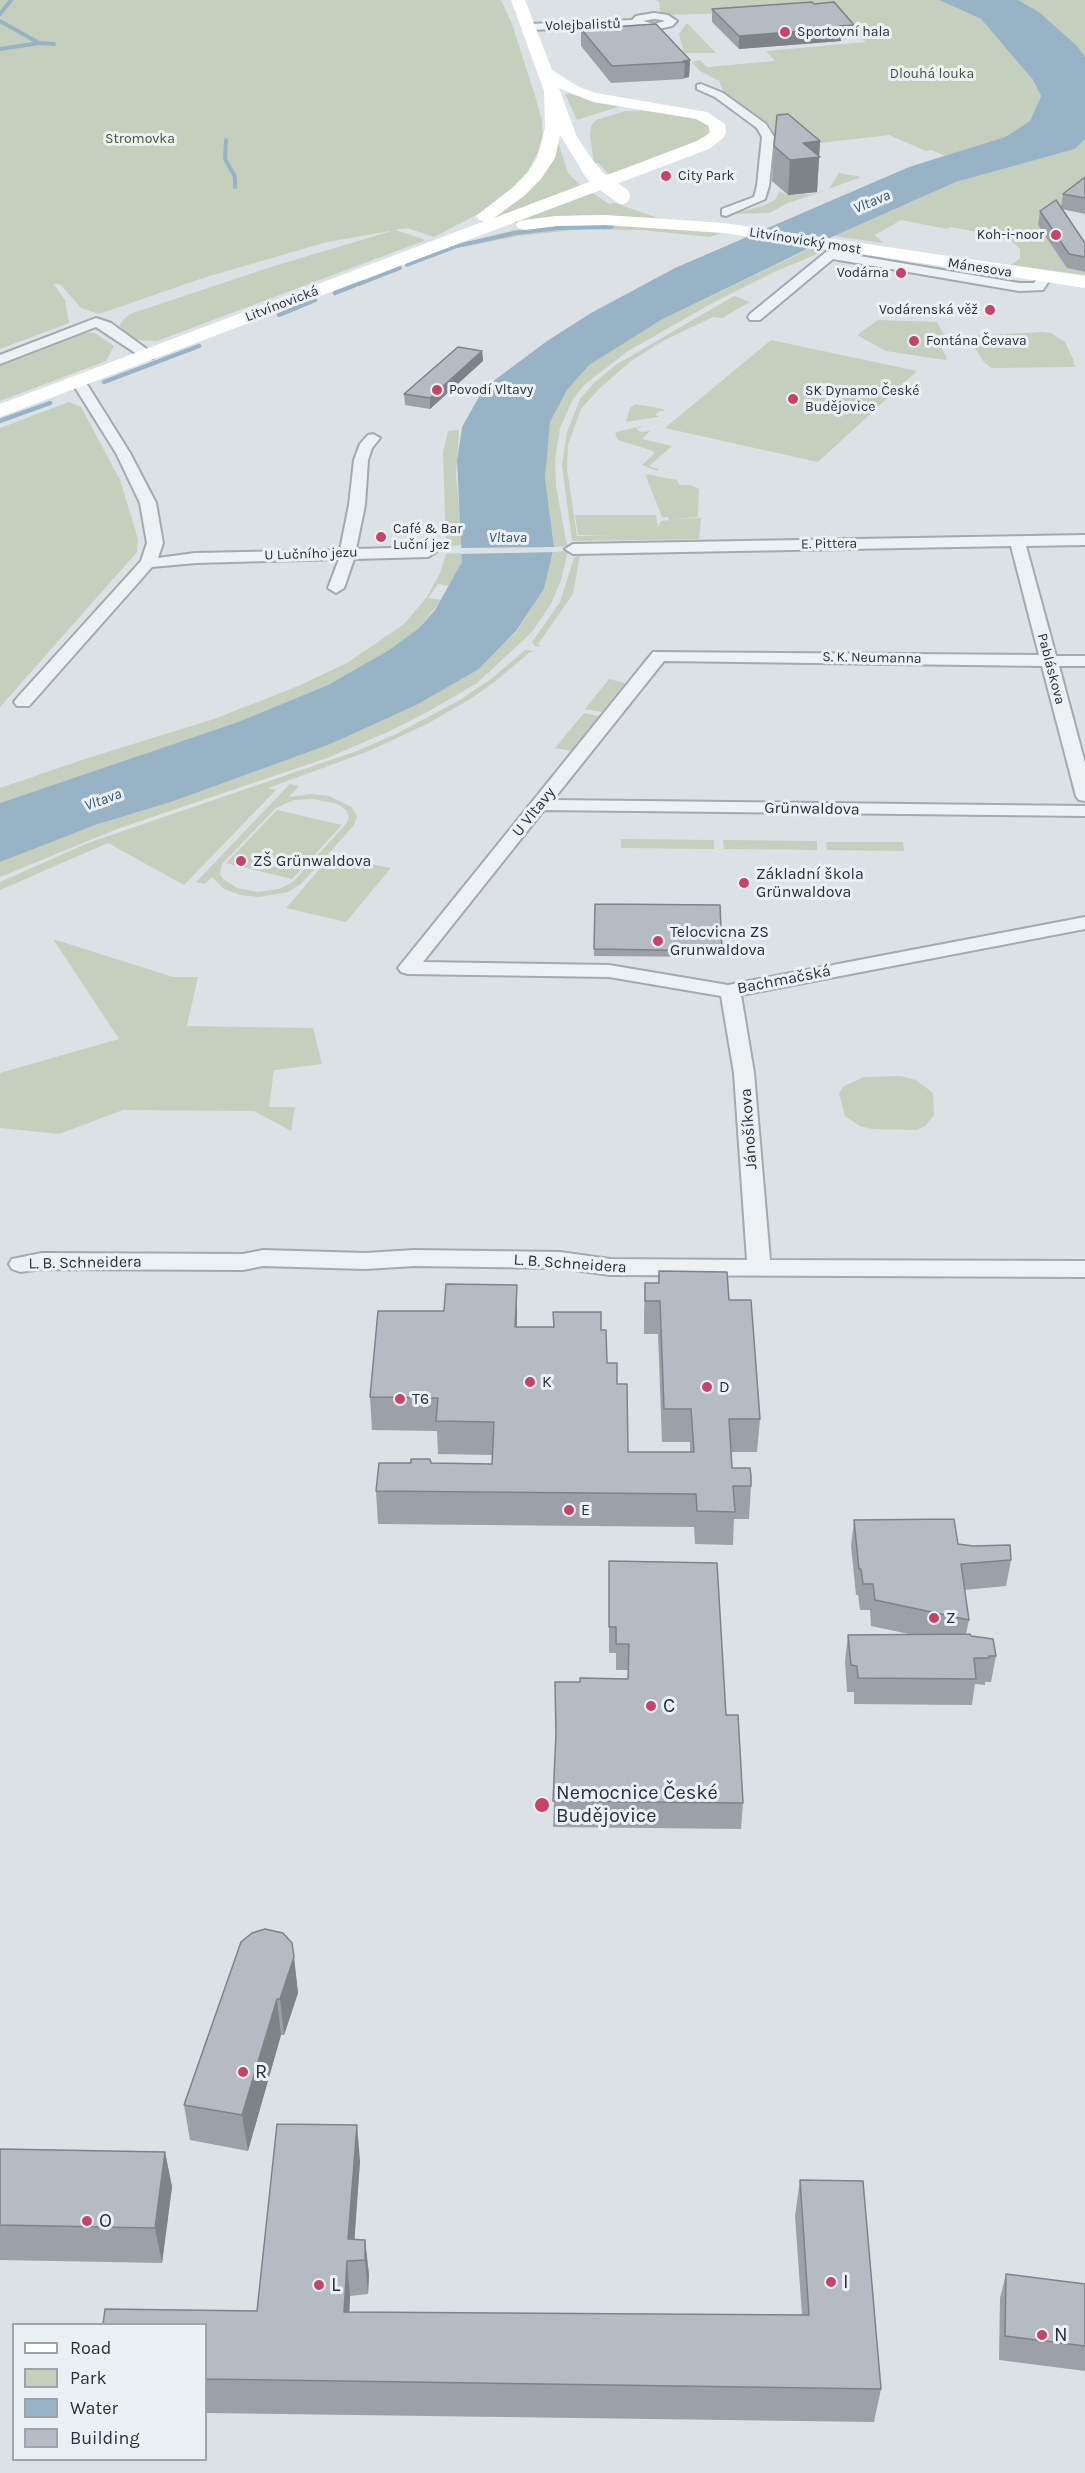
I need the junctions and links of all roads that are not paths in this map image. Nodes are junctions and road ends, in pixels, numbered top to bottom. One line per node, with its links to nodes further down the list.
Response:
1 (518, 0): 2 (main road)
2 (529, 27): 3 (street, Volejbalistů); 4 (main road)
3 (661, 30)
4 (544, 72): 6 (main road); 7 (main road)
5 (705, 83): 11 (street)
6 (551, 93): 10 (main road); 13 (main road)
7 (670, 108): 8 (main road); 13 (main road)
8 (601, 115)
9 (585, 131): 10 (main road)
10 (588, 165): 11 (main road, bridge)
11 (728, 223): 12 (main road, Litvínovický most); 13 (main road)
12 (876, 252): 14 (main road, Mánesova)
13 (416, 253): 17 (main road, Litvínovická)
14 (1045, 278): 15 (main road, Mánesova); 16 (street)
15 (1085, 282)
16 (754, 317)
17 (148, 355): 18 (street); 19 (main road, Litvínovická)
18 (0, 360)
19 (78, 381): 20 (main road, Litvínovická); 27 (street)
20 (0, 411)
21 (373, 438): 25 (street)
22 (1085, 540): 23 (street, E. Pittera)
23 (1017, 541): 24 (street, E. Pittera); 30 (street, Pabláskova)
24 (573, 549)
25 (348, 552): 26 (street, U Lučního jezu); 27 (street, U Lučního jezu); 28 (street)
26 (428, 552)
27 (150, 558): 32 (street)
28 (336, 588)
29 (659, 656): 30 (street, S. K. Neumanna); 34 (street, U Vltavy)
30 (1049, 661): 31 (street, S. K. Neumanna); 33 (street, Pabláskova)
31 (1085, 661)
32 (24, 702)
33 (1085, 796)
34 (540, 805): 35 (street, Grünwaldova); 37 (street, U Vltavy)
35 (1085, 811)
36 (1085, 923): 38 (street, Bachmačská)
37 (408, 968): 38 (street, Bachmačská)
38 (728, 991): 40 (street, Jánošíkova)
39 (20, 1264): 40 (street, L. B. Schneidera)
40 (759, 1269): 41 (street, L. B. Schneidera)
41 (1085, 1269)

